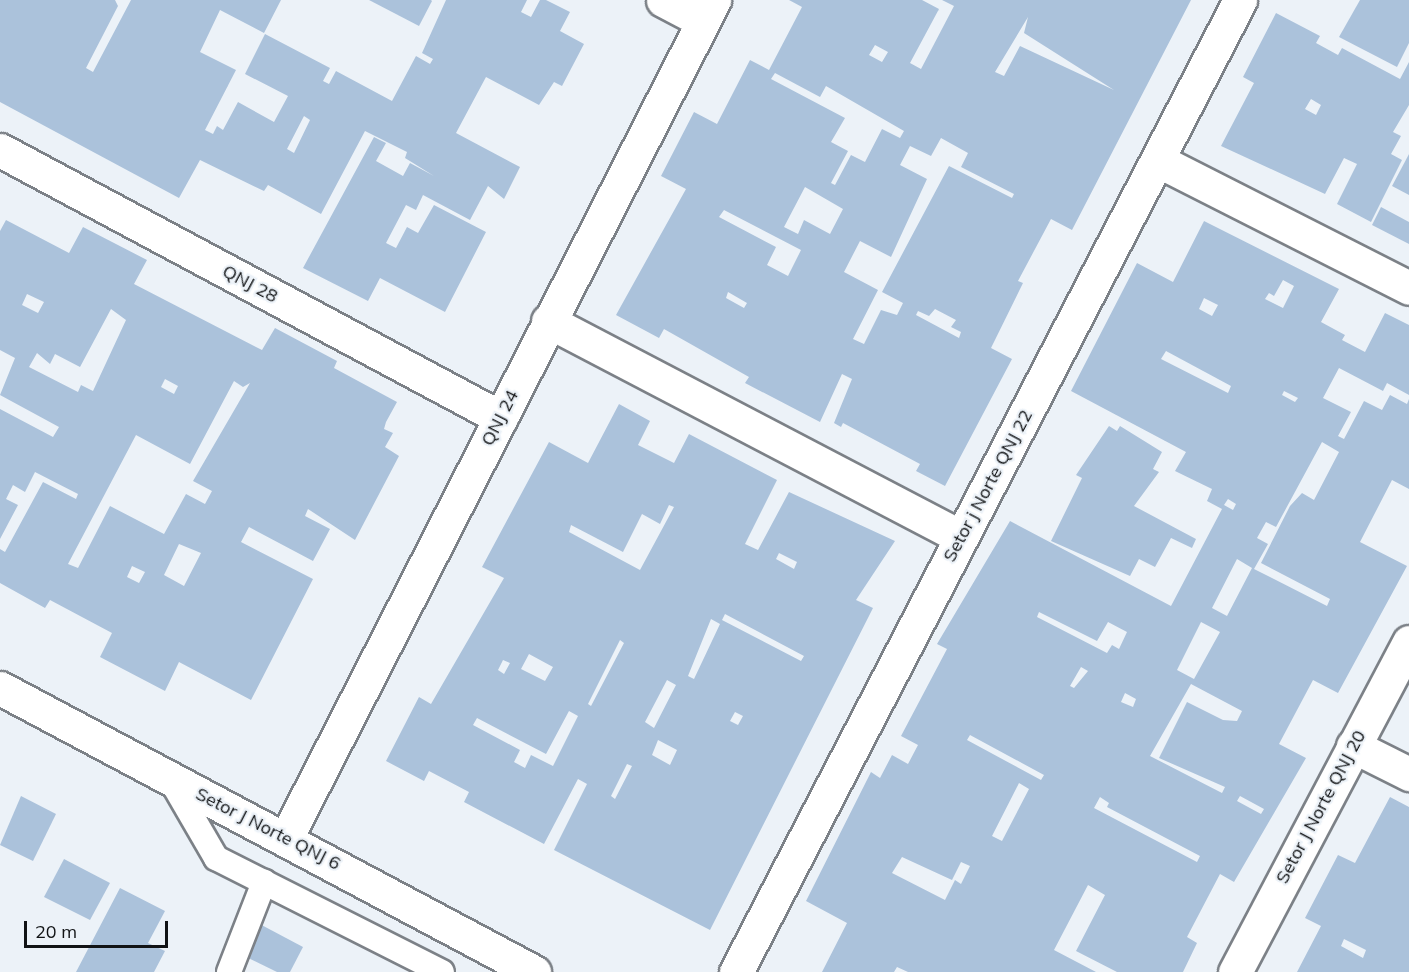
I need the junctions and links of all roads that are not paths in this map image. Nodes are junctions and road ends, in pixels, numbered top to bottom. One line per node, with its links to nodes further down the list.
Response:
1 (663, 0): 3 (street)
2 (1240, 0): 5 (street, Setor j Norte QNJ 22)
3 (708, 10): 7 (street, QNJ 24)
4 (0, 151): 8 (street, QNJ 28)
5 (1159, 161): 6 (street); 9 (street, Setor j Norte QNJ 22)
6 (1409, 288)
7 (548, 321): 8 (street, QNJ 24); 9 (street)
8 (501, 418): 15 (street, QNJ 24)
9 (961, 537): 20 (street, Setor j Norte QNJ 22)
10 (1409, 642): 12 (street, Setor J Norte QNJ 20)
11 (0, 688): 14 (street, Setor J Norte QNJ 6)
12 (1353, 746): 13 (street); 21 (street, Setor J Norte QNJ 20)
13 (1409, 774)
14 (172, 782): 15 (street, Setor J Norte QNJ 6); 16 (lane)
15 (287, 836): 19 (street, Setor J Norte QNJ 6)
16 (264, 882): 17 (lane); 18 (lane)
17 (229, 972)
18 (442, 972)
19 (534, 972)
20 (736, 972)
21 (1235, 972)

